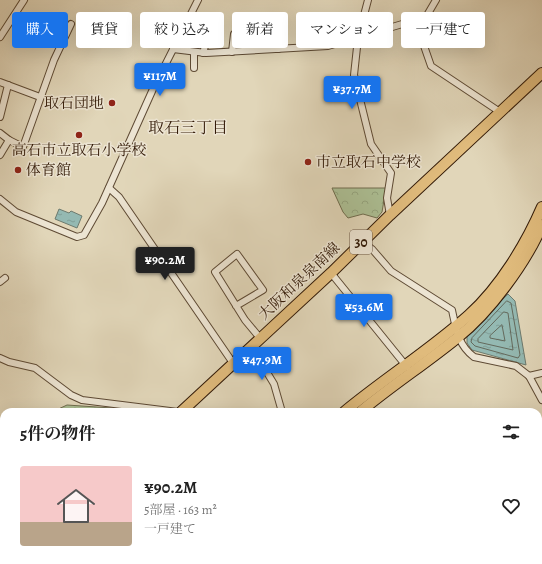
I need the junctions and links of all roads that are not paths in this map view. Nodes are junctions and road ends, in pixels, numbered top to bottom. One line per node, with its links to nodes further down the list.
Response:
1 (24, 0): 8 (street)
2 (198, 0): 13 (street)
3 (368, 0): 5 (street)
4 (436, 0): 6 (street)
5 (365, 12)
6 (429, 12)
7 (71, 24): 22 (street)
8 (0, 37)
9 (204, 48): 17 (street)
10 (296, 48): 14 (street)
11 (357, 48): 31 (street)
12 (425, 48): 23 (street)
13 (173, 49): 15 (street); 28 (street)
14 (278, 49): 16 (street); 16 (street)
15 (194, 52): 17 (street); 18 (street)
16 (232, 52): 17 (street)
17 (203, 53)
18 (194, 68)
19 (542, 73): 23 (main road, 大阪和泉泉南線 / 30)
20 (0, 82): 21 (street)
21 (8, 85): 22 (street); 24 (street)
22 (40, 97): 26 (street)
23 (500, 112): 31 (main road, 大阪和泉泉南線 / 30)
24 (0, 117)
25 (0, 133): 26 (street)
26 (9, 140): 27 (street)
27 (0, 155)
28 (109, 188): 29 (street); 41 (street)
29 (0, 199)
30 (542, 207): 36 (main road)
31 (390, 215): 33 (main road, 大阪和泉泉南線 / 30)
32 (542, 225): 38 (main road)
33 (362, 241): 34 (main road, 大阪和泉泉南線 / 30); 36 (street)
34 (331, 273): 37 (main road, 大阪和泉泉南線 / 30); 42 (street)
35 (236, 306): 35 (street); 37 (street)
36 (456, 326): 38 (street); 42 (main road)
37 (260, 338): 39 (main road, 大阪和泉泉南線 / 30)
38 (458, 338): 42 (main road); 44 (street)
39 (251, 346): 41 (main road, 大阪和泉泉南線 / 30); 48 (street)
40 (0, 358): 46 (street)
41 (233, 363): 47 (main road, 大阪和泉泉南線 / 30)
42 (408, 369): 49 (main road); 50 (main road)
43 (542, 373): 44 (street)
44 (529, 376): 45 (street)
45 (542, 400)
46 (146, 408)
47 (185, 408)
48 (281, 408)
49 (350, 408)
50 (364, 408)

